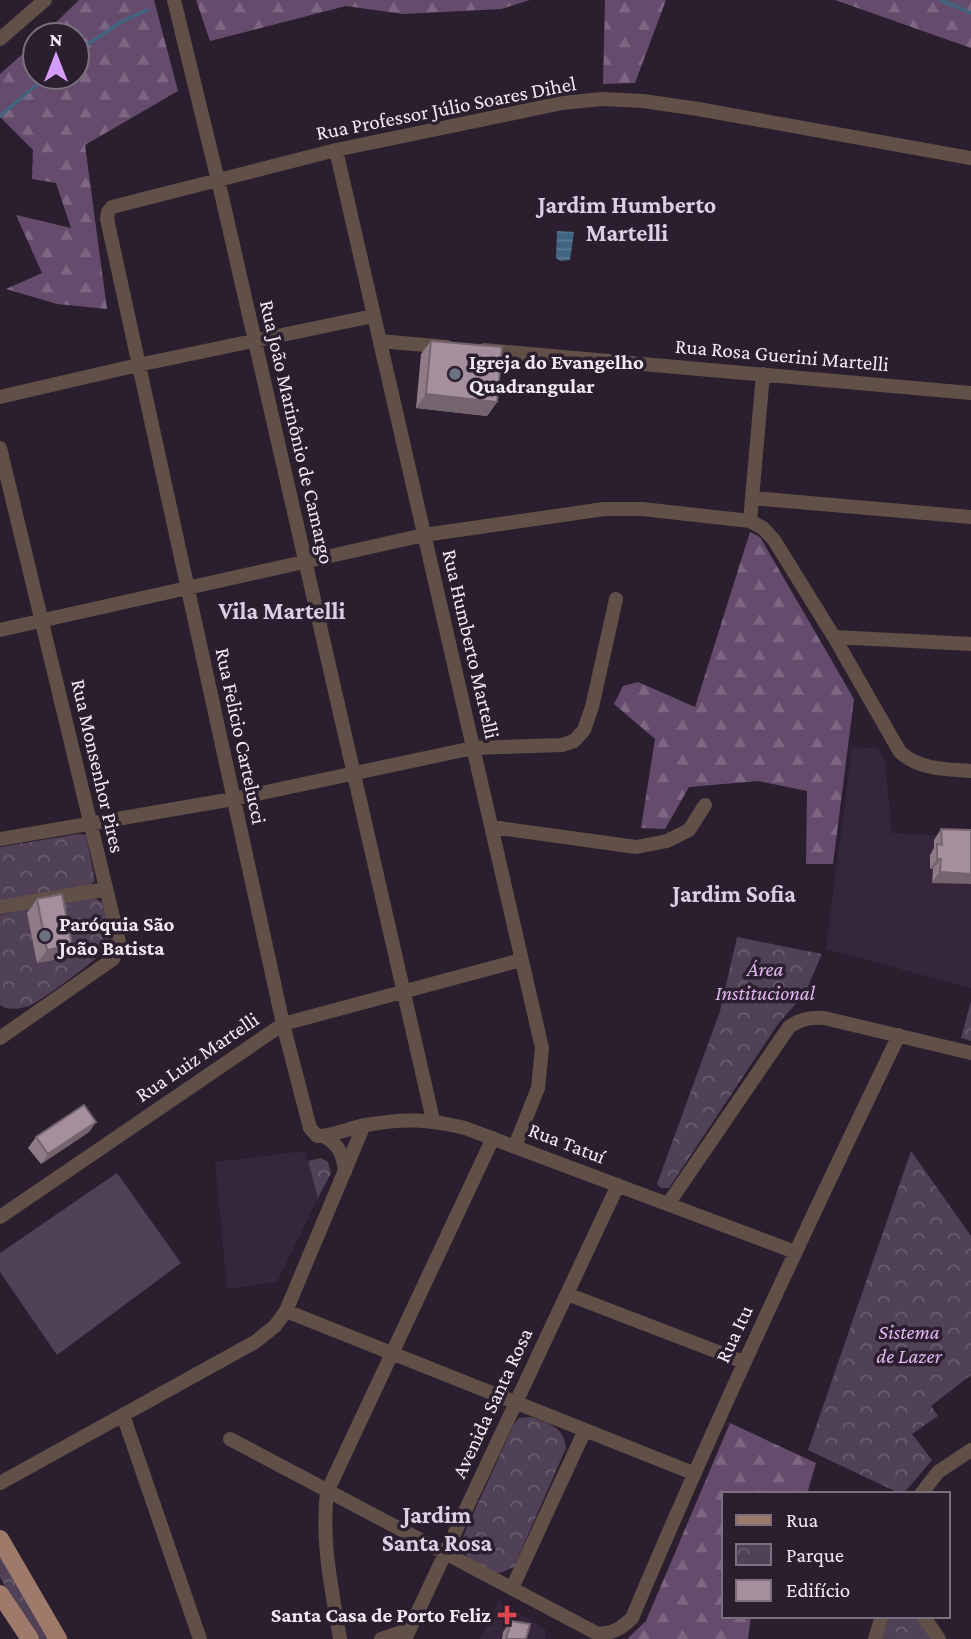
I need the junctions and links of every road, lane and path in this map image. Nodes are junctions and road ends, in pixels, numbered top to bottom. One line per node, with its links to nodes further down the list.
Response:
1 (45, 0): 3 (street)
2 (174, 0): 6 (street, Rua João Marinônio de Camargo)
3 (0, 39)
4 (336, 150): 5 (street, Rua Professor Júlio Soares Dihel); 6 (street, Rua Professor Júlio Soares Dihel); 8 (street, Rua Humberto Martelli)
5 (971, 158)
6 (218, 179): 7 (street, Rua Professor Júlio Soares Dihel); 9 (street, Rua João Marinônio de Camargo)
7 (107, 219): 11 (street, Rua Felicio Cartelucci)
8 (373, 316): 9 (street); 10 (street, Rua Humberto Martelli)
9 (255, 341): 11 (street); 20 (street, Rua João Marinônio de Camargo)
10 (380, 341): 12 (street, Rua Rosa Guerini Martelli); 19 (street, Rua Humberto Martelli)
11 (138, 365): 14 (street); 21 (street, Rua Felicio Cartelucci)
12 (763, 374): 13 (street, Rua Rosa Guerini Martelli); 16 (street)
13 (971, 393)
14 (0, 397)
15 (0, 448): 23 (street, Rua Monsenhor Pires)
16 (752, 498): 17 (street); 18 (street)
17 (971, 517)
18 (750, 521): 19 (street); 25 (street)
19 (424, 535): 20 (street); 27 (street, Rua Humberto Martelli)
20 (305, 562): 21 (street); 29 (street, Rua João Marinônio de Camargo)
21 (187, 588): 23 (street); 30 (street, Rua Felicio Cartelucci)
22 (616, 599): 27 (street)
23 (41, 621): 24 (street); 32 (street, Rua Monsenhor Pires)
24 (0, 630)
25 (834, 637): 26 (street); 28 (street)
26 (971, 644)
27 (473, 748): 29 (street); 33 (street, Rua Humberto Martelli)
28 (971, 771)
29 (353, 773): 30 (street); 38 (street, Rua João Marinônio de Camargo)
30 (233, 799): 32 (street); 39 (street, Rua Felicio Cartelucci)
31 (705, 805): 33 (street)
32 (89, 822): 34 (street); 35 (street, Rua Monsenhor Pires)
33 (492, 827): 37 (street, Rua Humberto Martelli)
34 (0, 839)
35 (106, 889): 36 (street); 41 (street, Rua Monsenhor Pires)
36 (0, 907)
37 (521, 960): 38 (street, Rua Luiz Martelli); 47 (street, Rua Humberto Martelli)
38 (402, 991): 39 (street, Rua Luiz Martelli); 43 (street, Rua João Marinônio de Camargo)
39 (283, 1024): 45 (street, Rua Felicio Cartelucci); 51 (street, Rua Luiz Martelli)
40 (899, 1035): 42 (street); 50 (street); 52 (street, Rua Itu)
41 (0, 1038)
42 (971, 1053)
43 (433, 1120): 44 (street, Rua Tatuí); 46 (street, Rua Tatuí)
44 (364, 1125): 45 (street, Rua Tatuí); 48 (street)
45 (320, 1136): 48 (street, Rua Felicio Cartelucci)
46 (493, 1138): 47 (street, Rua Tatuí); 55 (street)
47 (515, 1146): 49 (street, Rua Tatuí)
48 (345, 1172): 54 (street)
49 (618, 1185): 50 (street, Rua Tatuí); 53 (street, Avenida Santa Rosa)
50 (668, 1204): 52 (street, Rua Tatuí)
51 (0, 1217)
52 (795, 1252): 56 (street, Rua Itu)
53 (566, 1294): 56 (street); 57 (street, Avenida Santa Rosa)
54 (286, 1311): 55 (street); 58 (street)
55 (392, 1353): 57 (street); 64 (street)
56 (744, 1362): 62 (street, Rua Itu)
57 (515, 1402): 59 (street); 67 (street, Avenida Santa Rosa)
58 (123, 1415): 63 (street); 75 (street)
59 (585, 1430): 62 (street); 68 (street)
60 (230, 1439): 64 (street)
61 (969, 1457): 65 (street)
62 (694, 1473): 68 (street, Rua Itu)
63 (0, 1483)
64 (327, 1492): 67 (street); 76 (street)
65 (923, 1492)
66 (0, 1539): 74 (main road)
67 (444, 1553): 68 (street); 72 (street, Avenida Santa Rosa)
68 (512, 1588)
69 (0, 1594): 73 (main road)
70 (881, 1618): 78 (street)
71 (924, 1618): 79 (street)
72 (407, 1634): 77 (street)
73 (30, 1639)
74 (58, 1639)
75 (200, 1639)
76 (340, 1639)
77 (381, 1639)
78 (875, 1639)
79 (939, 1639)

